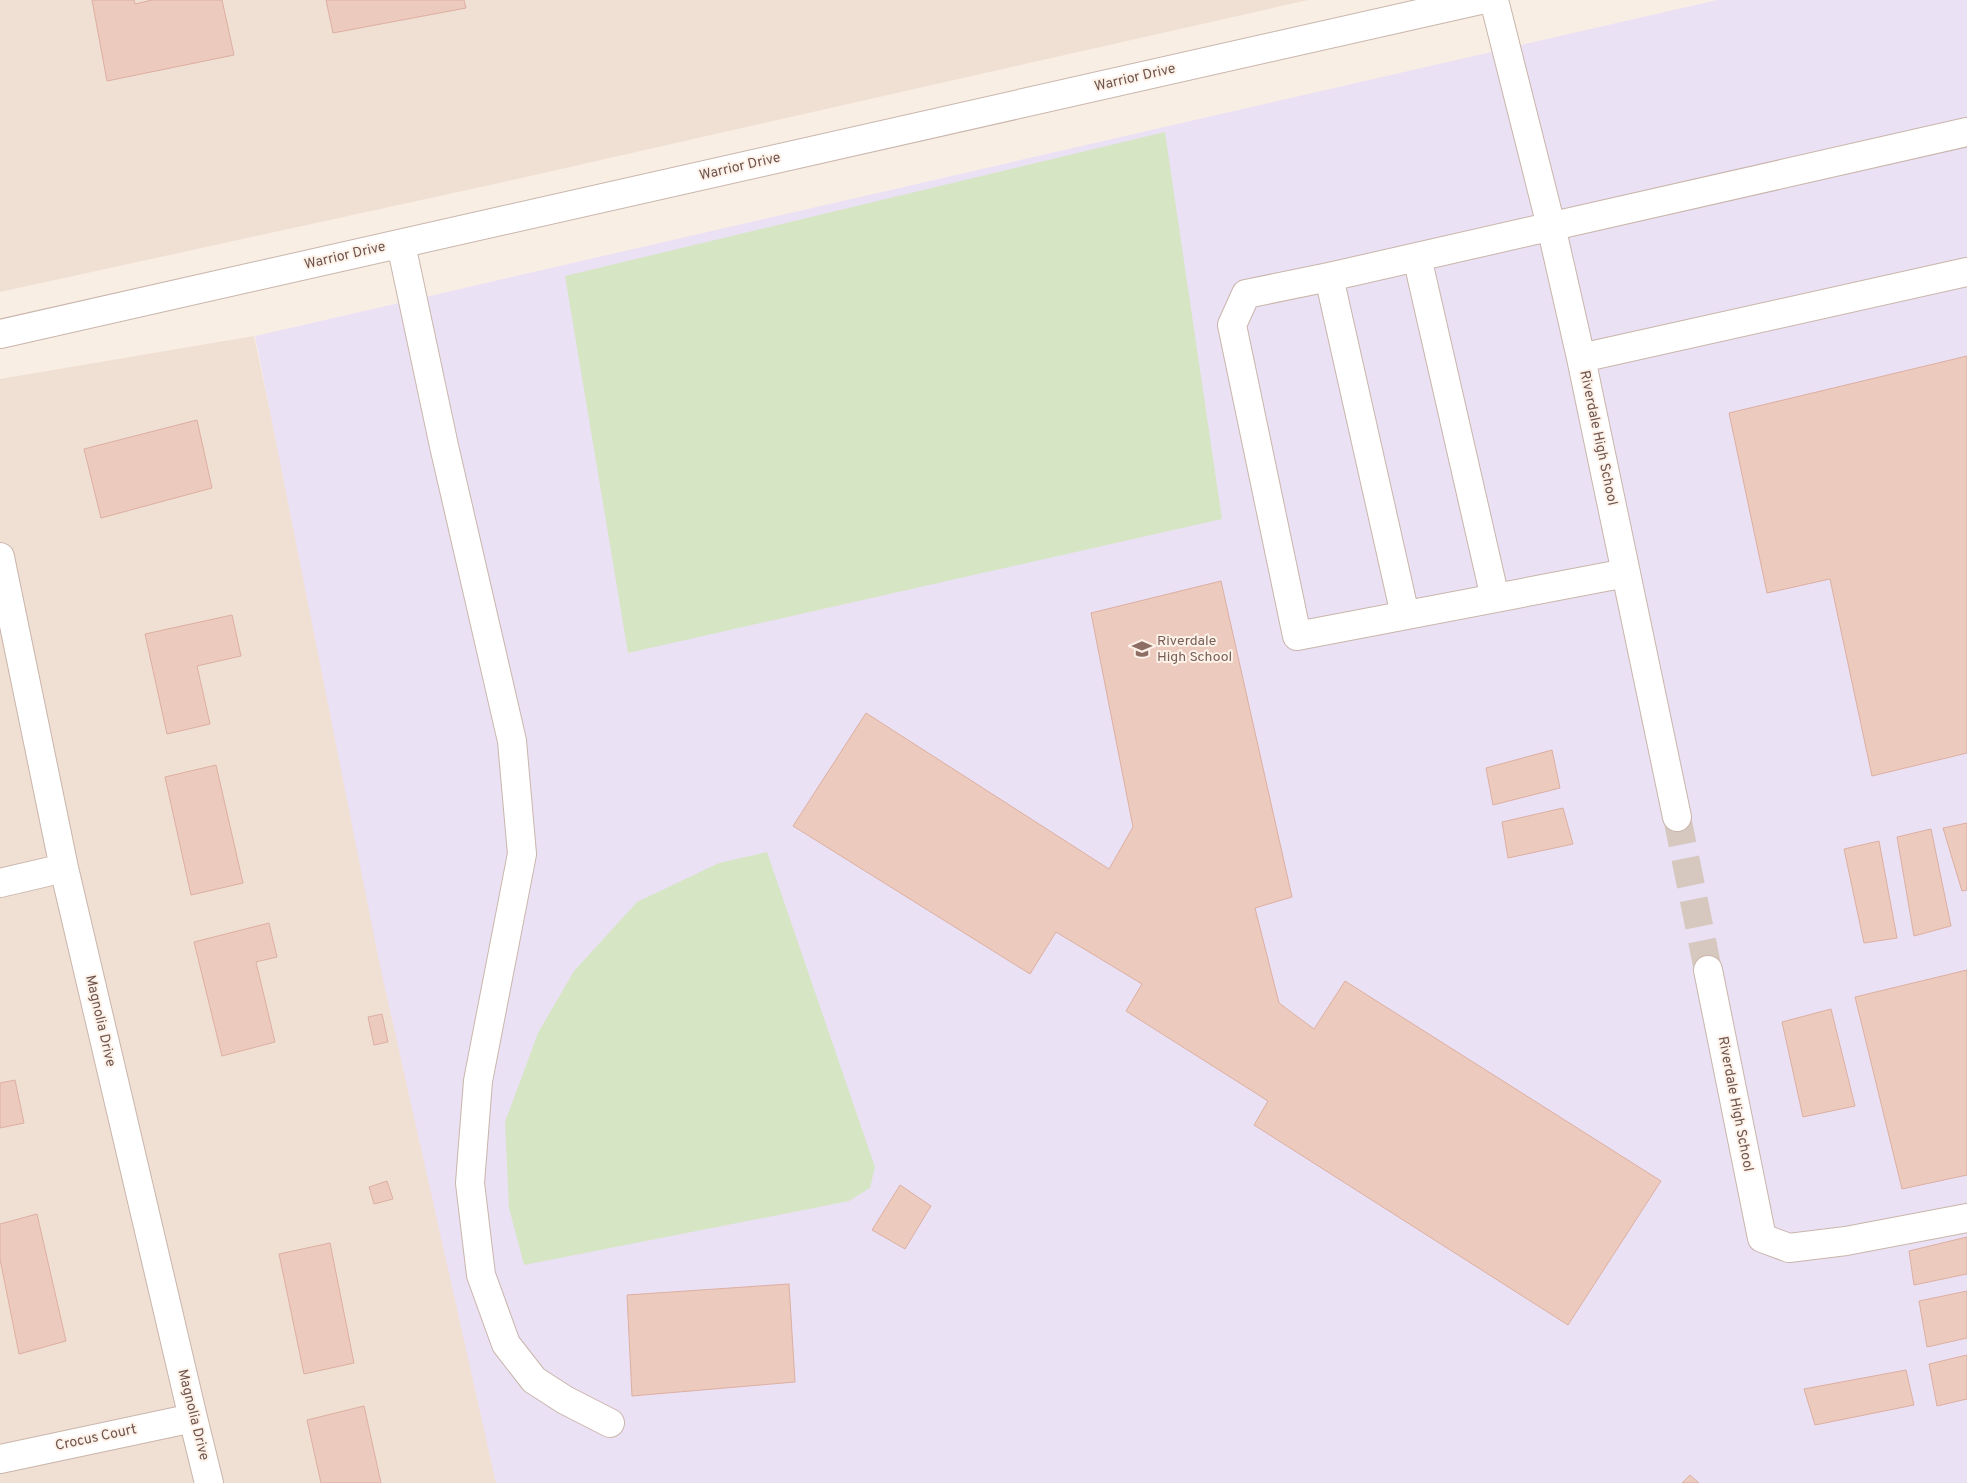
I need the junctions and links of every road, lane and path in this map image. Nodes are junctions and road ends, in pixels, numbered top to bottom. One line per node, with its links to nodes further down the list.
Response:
1 (1480, 0): 5 (street, Warrior Drive)
2 (1494, 0): 4 (street)
3 (1967, 132): 4 (street)
4 (1551, 226): 6 (street); 10 (street)
5 (400, 244): 9 (street, Warrior Drive); 21 (street)
6 (1418, 257): 8 (street); 13 (street)
7 (1967, 272): 10 (street, Riverdale High School)
8 (1329, 277): 14 (street); 14 (street)
9 (0, 334)
10 (1581, 358): 12 (street, Riverdale High School)
11 (0, 557): 16 (street, Magnolia Drive)
12 (1626, 573): 13 (street); 15 (street, Riverdale High School)
13 (1494, 598): 14 (street)
14 (1405, 615)
15 (1677, 817)
16 (64, 868): 17 (street); 20 (street, Magnolia Drive)
17 (0, 882)
18 (1708, 970): 19 (street, Riverdale High School)
19 (1967, 1218)
20 (193, 1418): 22 (street, Crocus Court); 23 (street, Magnolia Drive)
21 (610, 1423)
22 (0, 1459)
23 (210, 1483)

